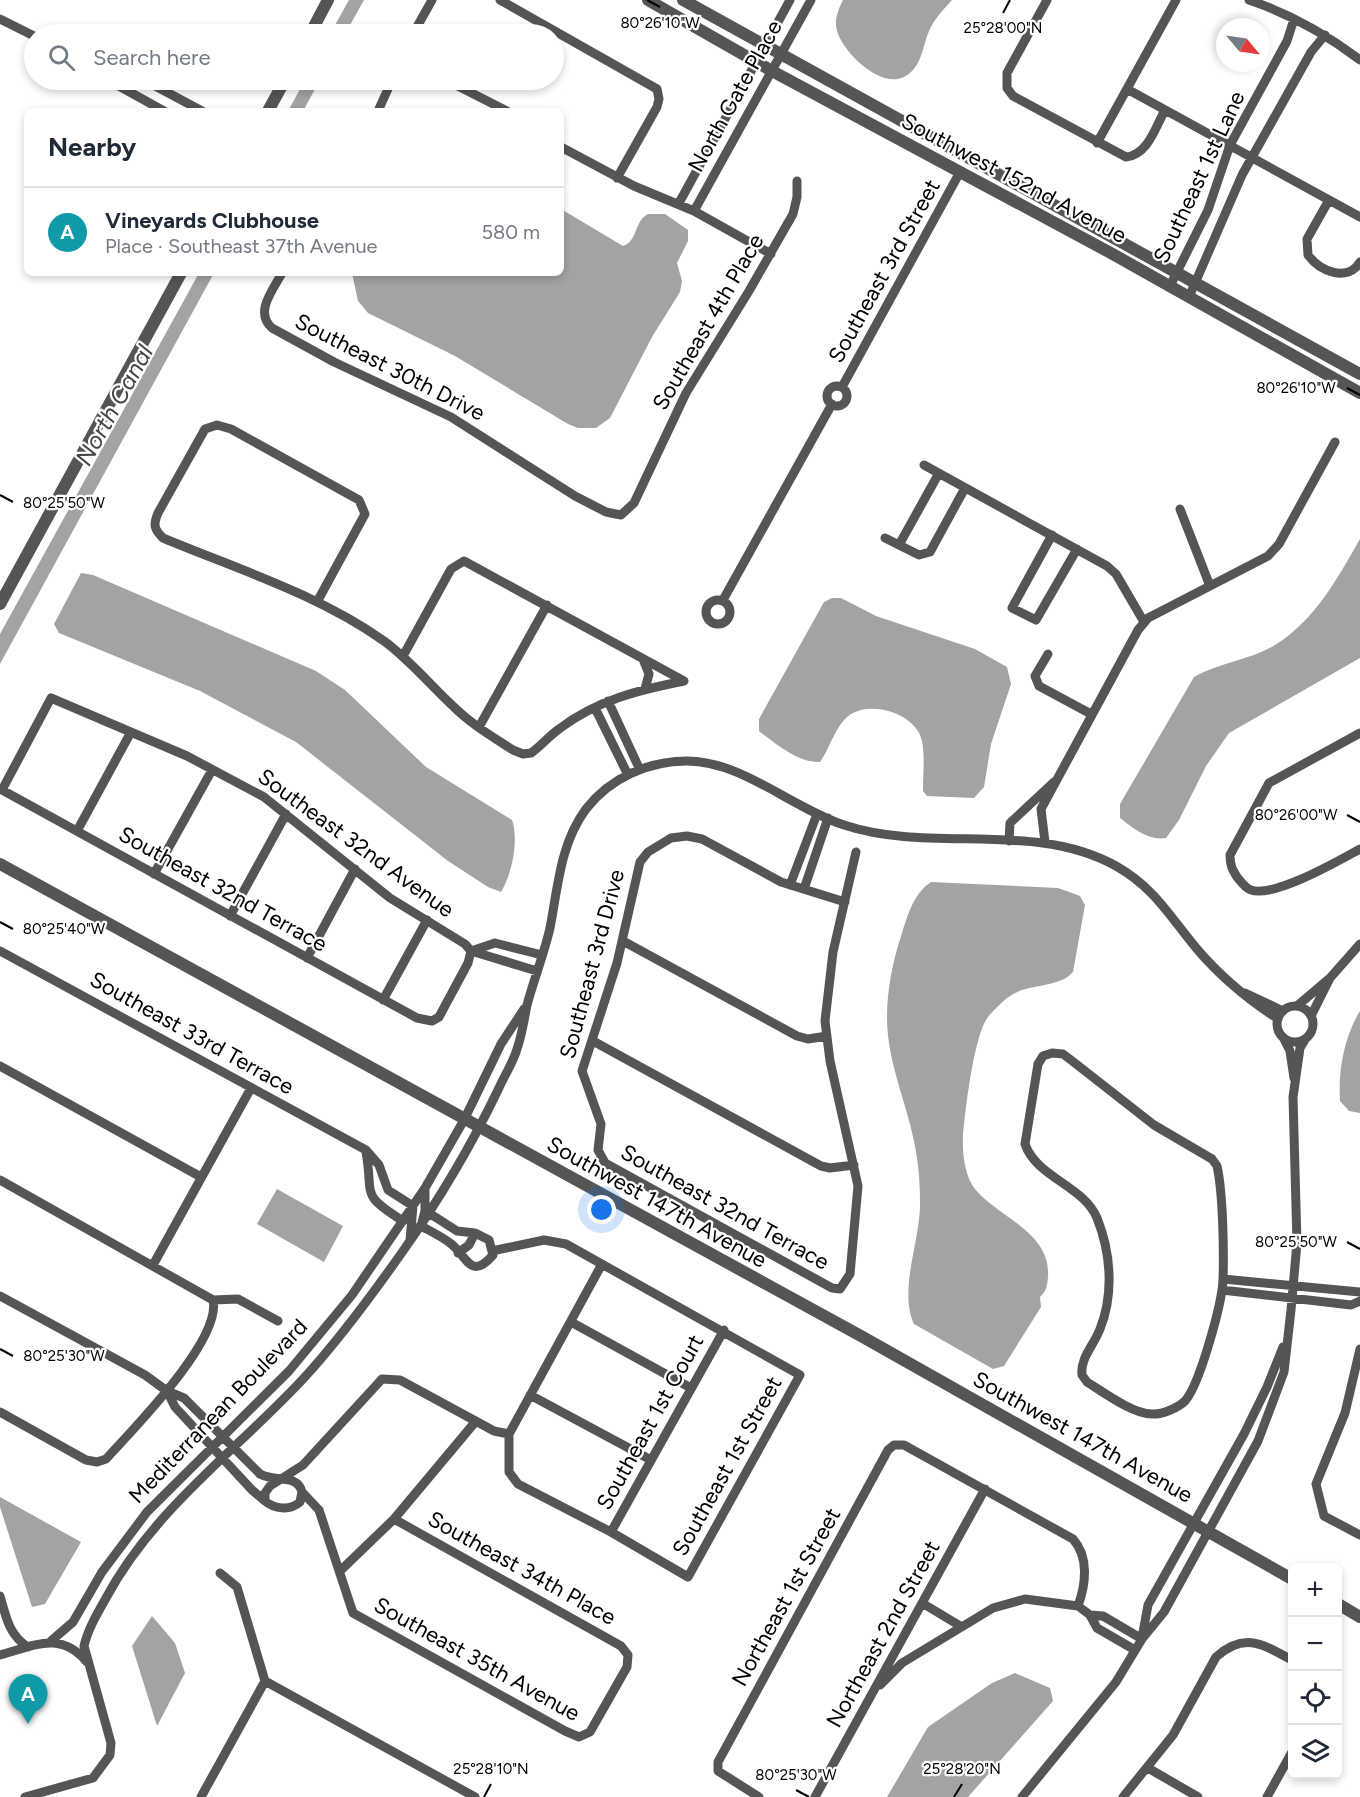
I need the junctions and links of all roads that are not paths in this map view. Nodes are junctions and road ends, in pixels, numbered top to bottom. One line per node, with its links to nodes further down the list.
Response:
1 (328, 0): 13 (street)
2 (432, 0): 14 (street)
3 (500, 0): 15 (street)
4 (648, 0): 22 (street, Southwest 152nd Avenue)
5 (683, 0): 19 (street, Southwest 152nd Avenue)
6 (790, 0): 19 (street, North Gate Place)
7 (811, 0): 20 (street, North Gate Place)
8 (1047, 0): 38 (street)
9 (1176, 0): 24 (street)
10 (1249, 0): 12 (street)
11 (0, 18): 16 (street)
12 (1294, 19): 17 (street); 39 (street, Southeast 1st Lane)
13 (315, 24)
14 (419, 24)
15 (542, 24)
16 (24, 31)
17 (1325, 35): 21 (street); 41 (street, Southeast 1st Lane)
18 (564, 36): 43 (street)
19 (766, 44): 20 (street, Southwest 152nd Avenue); 22 (street, North Gate Place)
20 (782, 53): 23 (street, North Gate Place); 53 (street, Southwest 152nd Avenue)
21 (1360, 60)
22 (756, 62): 23 (street, Southwest 152nd Avenue); 36 (street, North Gate Place)
23 (772, 71): 37 (street, North Gate Place); 42 (street, Southwest 152nd Avenue)
24 (1126, 89): 35 (street); 38 (street)
25 (126, 90): 30 (street)
26 (163, 90): 31 (street)
27 (280, 90): 32 (street)
28 (387, 90): 33 (street)
29 (466, 90): 34 (street)
30 (159, 108)
31 (196, 108)
32 (270, 108)
33 (379, 108)
34 (501, 108)
35 (1165, 110): 38 (street); 39 (street)
36 (721, 127): 37 (street); 48 (street, North Gate Place)
37 (736, 134): 49 (street, North Gate Place)
38 (1096, 143)
39 (1230, 145): 41 (street); 44 (street, Southeast 1st Lane)
40 (564, 149): 43 (street)
41 (1253, 158): 46 (street, Southeast 1st Lane); 47 (street)
42 (960, 172): 57 (street, Southwest 152nd Avenue); 72 (street, Southeast 3rd Street)
43 (617, 178): 48 (street)
44 (1219, 179): 46 (street); 53 (street, Southeast 1st Lane)
45 (797, 181): 51 (street, Southeast 4th Place)
46 (1237, 186): 56 (street, Southeast 1st Lane)
47 (1329, 200): 50 (street); 52 (street)
48 (679, 203): 49 (street)
49 (694, 211): 51 (street)
50 (1360, 217)
51 (771, 254): 66 (street, Southeast 4th Place)
52 (1360, 262)
53 (1177, 273): 56 (street, Southwest 152nd Avenue); 57 (street, Southeast 1st Lane)
54 (179, 276): 74 (street)
55 (280, 276): 66 (street, Southeast 30th Drive)
56 (1197, 284): 58 (street, Southeast 1st Lane); 59 (street, Southwest 152nd Avenue)
57 (1170, 286): 58 (street, Southwest 152nd Avenue)
58 (1189, 297): 60 (street, Southwest 152nd Avenue)
59 (1360, 374)
60 (1360, 393)
61 (1335, 442): 71 (street)
62 (924, 465): 63 (street)
63 (939, 473): 64 (street); 69 (street)
64 (965, 488): 67 (street); 69 (street)
65 (1180, 509): 71 (street)
66 (627, 513)
67 (1052, 536): 70 (street); 70 (street)
68 (885, 538): 69 (street)
69 (900, 545)
70 (1077, 549): 76 (street)
71 (1210, 586): 76 (street)
72 (723, 600)
73 (317, 602): 73 (street); 78 (street)
74 (0, 604)
75 (547, 605): 78 (street); 79 (street); 84 (street)
76 (1144, 622): 83 (street)
77 (1048, 654): 83 (street)
78 (403, 656): 84 (street)
79 (642, 658): 80 (street); 80 (street)
80 (645, 689): 81 (street)
81 (608, 701): 82 (street); 88 (street)
82 (594, 708): 84 (street); 89 (street)
83 (1091, 714): 90 (street)
84 (479, 727)
85 (131, 732): 87 (street, Southeast 32nd Avenue); 91 (street, Southeast 32nd Avenue); 97 (street)
86 (1360, 733): 100 (street)
87 (212, 770): 95 (street, Southeast 32nd Avenue); 106 (street)
88 (640, 770): 89 (street, Mediterranean Boulevard); 94 (street, Mediterranean Boulevard)
89 (628, 775): 116 (street, Mediterranean Boulevard)
90 (1054, 782): 92 (street); 93 (street)
91 (2, 790): 97 (street, Southeast 32nd Terrace)
92 (1030, 802): 93 (street); 98 (street)
93 (1041, 809): 99 (street)
94 (817, 813): 96 (street, Mediterranean Boulevard); 102 (street)
95 (286, 814): 105 (street, Southeast 32nd Avenue); 110 (street)
96 (828, 818): 98 (street, Mediterranean Boulevard); 104 (street)
97 (77, 831): 106 (street, Southeast 32nd Terrace)
98 (1009, 841): 99 (street, Mediterranean Boulevard)
99 (1045, 842): 123 (street, Mediterranean Boulevard)
100 (1360, 849)
101 (856, 852): 109 (street)
102 (799, 862): 104 (street); 107 (street)
103 (0, 864): 132 (street, Southwest 147th Avenue)
104 (812, 866): 108 (street)
105 (355, 869): 111 (street, Southeast 32nd Avenue); 117 (street)
106 (154, 874): 110 (street, Southeast 32nd Terrace)
107 (790, 885): 108 (street, Southeast 3rd Drive); 112 (street, Southeast 3rd Drive)
108 (804, 889): 109 (street, Southeast 3rd Drive)
109 (845, 902): 125 (street)
110 (231, 916): 117 (street, Southeast 32nd Terrace)
111 (427, 920): 115 (street, Southeast 32nd Avenue); 120 (street)
112 (623, 941): 125 (street); 128 (street, Southeast 3rd Drive)
113 (1360, 944): 119 (street)
114 (0, 951): 131 (street, Southeast 33rd Terrace)
115 (471, 951): 116 (street); 118 (street, Southeast 32nd Avenue); 120 (street, Southeast 32nd Terrace)
116 (542, 955): 118 (street, Mediterranean Boulevard)
117 (307, 958): 120 (street, Southeast 32nd Terrace)
118 (537, 971): 121 (street, Mediterranean Boulevard)
119 (1330, 978): 122 (street); 124 (street)
120 (383, 1000)
121 (528, 1003): 132 (street, Mediterranean Boulevard); 133 (street, Mediterranean Boulevard)
122 (1297, 1006): 123 (street); 124 (street)
123 (1280, 1015): 127 (street)
124 (1311, 1016): 126 (street)
125 (827, 1036): 136 (street)
126 (1306, 1038): 127 (street); 130 (street)
127 (1284, 1039): 130 (street)
128 (593, 1041): 135 (street, Southeast 3rd Drive); 136 (street)
129 (0, 1066): 137 (street)
130 (1294, 1081): 152 (street)
131 (251, 1088): 134 (street, Southeast 33rd Terrace); 137 (street)
132 (464, 1120): 133 (street, Southwest 147th Avenue); 139 (street, Mediterranean Boulevard)
133 (480, 1128): 141 (street, Mediterranean Boulevard); 188 (street, Southwest 147th Avenue)
134 (366, 1150): 140 (street, Southeast 33rd Terrace); 142 (street)
135 (600, 1157): 136 (street, Southeast 32nd Terrace)
136 (854, 1165)
137 (201, 1177): 149 (street)
138 (0, 1180): 149 (street)
139 (425, 1188): 140 (street, Mediterranean Boulevard); 143 (street, Mediterranean Boulevard)
140 (413, 1206): 142 (street, Mediterranean Boulevard); 145 (street, Mediterranean Boulevard)
141 (429, 1214): 143 (street, Mediterranean Boulevard); 144 (street)
142 (403, 1221): 173 (street, Mediterranean Boulevard)
143 (421, 1226): 145 (street, Mediterranean Boulevard); 147 (street)
144 (475, 1233): 146 (street); 147 (street)
145 (410, 1240): 175 (street, Mediterranean Boulevard)
146 (492, 1251): 147 (street); 148 (street)
147 (458, 1253)
148 (602, 1264): 163 (street); 164 (street)
149 (153, 1265): 158 (street)
150 (1223, 1279): 151 (street); 154 (street); 154 (street)
151 (1248, 1280): 152 (street); 156 (street)
152 (1294, 1284): 153 (street); 159 (street)
153 (1346, 1289): 155 (street); 161 (street)
154 (1222, 1290): 156 (street)
155 (1360, 1292)
156 (1246, 1293): 159 (street)
157 (0, 1296): 168 (street)
158 (213, 1300): 162 (street); 168 (street)
159 (1292, 1300): 161 (street); 165 (street)
160 (1360, 1301): 161 (street)
161 (1344, 1304)
162 (278, 1321)
163 (571, 1322): 167 (street); 169 (street)
164 (724, 1330): 167 (street, Southeast 1st Court); 189 (street, Southeast 1st Street)
165 (1288, 1333): 188 (street); 190 (street)
166 (1360, 1349): 191 (street)
167 (691, 1388): 177 (street, Southeast 1st Court)
168 (167, 1390): 170 (street); 173 (street); 174 (street)
169 (530, 1395): 172 (street); 177 (street)
170 (0, 1412)
171 (476, 1421): 172 (street); 178 (street); 187 (street)
172 (509, 1434): 189 (street)
173 (223, 1439): 174 (street, Mediterranean Boulevard); 175 (street)
174 (213, 1447): 176 (street); 205 (street, Mediterranean Boulevard)
175 (234, 1450): 176 (street, Mediterranean Boulevard); 179 (street)
176 (223, 1460): 182 (street); 210 (street, Mediterranean Boulevard)
177 (651, 1460): 189 (street, Southeast 1st Court)
178 (303, 1465): 180 (street); 183 (street)
179 (262, 1476): 180 (street); 182 (street)
180 (280, 1480): 183 (street); 184 (street)
181 (985, 1489): 196 (street, Northeast 2nd Street); 198 (street); 222 (street, Northeast 1st Street)
182 (252, 1490): 184 (street)
183 (301, 1490): 185 (street); 186 (street, Southeast 35th Avenue)
184 (265, 1501): 185 (street)
185 (294, 1506): 186 (street)
186 (319, 1514): 192 (street, Southeast 35th Avenue)
187 (394, 1520): 192 (street); 213 (street, Southeast 34th Place)
188 (1194, 1524): 190 (street, Southwest 147th Avenue); 197 (street)
189 (611, 1532)
190 (1210, 1533): 194 (street, Southwest 147th Avenue); 200 (street)
191 (1360, 1535)
192 (340, 1571): 213 (street, Southeast 35th Avenue)
193 (220, 1573): 211 (street)
194 (1288, 1576)
195 (0, 1596): 206 (street)
196 (922, 1603): 203 (street); 212 (street, Northeast 2nd Street)
197 (1148, 1605): 200 (street); 204 (street)
198 (1078, 1606): 201 (street); 203 (street)
199 (1342, 1606): 202 (street)
200 (1164, 1612): 204 (street)
201 (1090, 1615): 204 (street); 207 (street)
202 (1360, 1617)
203 (962, 1627): 212 (street)
204 (1142, 1639): 207 (street)
205 (51, 1641): 206 (street); 210 (street)
206 (28, 1647): 208 (street)
207 (1135, 1650): 218 (street)
208 (0, 1655)
209 (1288, 1657): 215 (street)
210 (88, 1664): 216 (street, Mediterranean Boulevard)
211 (265, 1681): 220 (street); 221 (street)
212 (872, 1694): 223 (street, Northeast 2nd Street)
213 (579, 1737)
214 (1288, 1761): 226 (street)
215 (1148, 1768): 224 (street); 225 (street)
216 (64, 1786): 217 (street); 219 (street)
217 (33, 1796)
218 (1026, 1796)
219 (60, 1797)
220 (201, 1797)
221 (475, 1797)
222 (759, 1797)
223 (814, 1797)
224 (1123, 1797)
225 (1198, 1797)
226 (1267, 1797)

